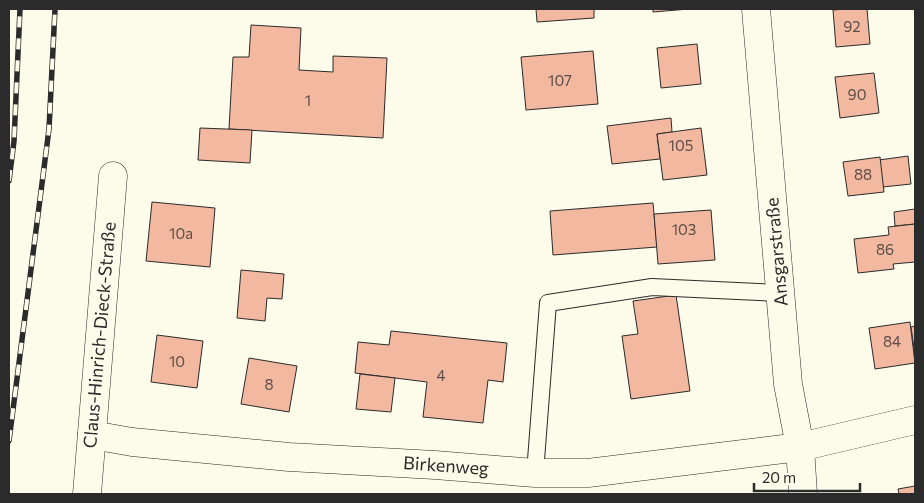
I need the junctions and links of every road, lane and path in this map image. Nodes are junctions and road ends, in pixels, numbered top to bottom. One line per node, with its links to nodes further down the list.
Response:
1 (756, 9): 3 (street, Ansgarstraße)
2 (113, 176): 5 (street, Claus-Hinrich-Dieck-Straße)
3 (780, 293): 6 (street, Ansgarstraße); 7 (lane)
4 (915, 420): 6 (street, Birkenweg)
5 (92, 435): 7 (street, Birkenweg); 8 (street, Claus-Hinrich-Dieck-Straße)
6 (800, 448): 7 (street, Birkenweg); 9 (street, Ansgarstraße)
7 (535, 472)
8 (86, 494)
9 (803, 494)

